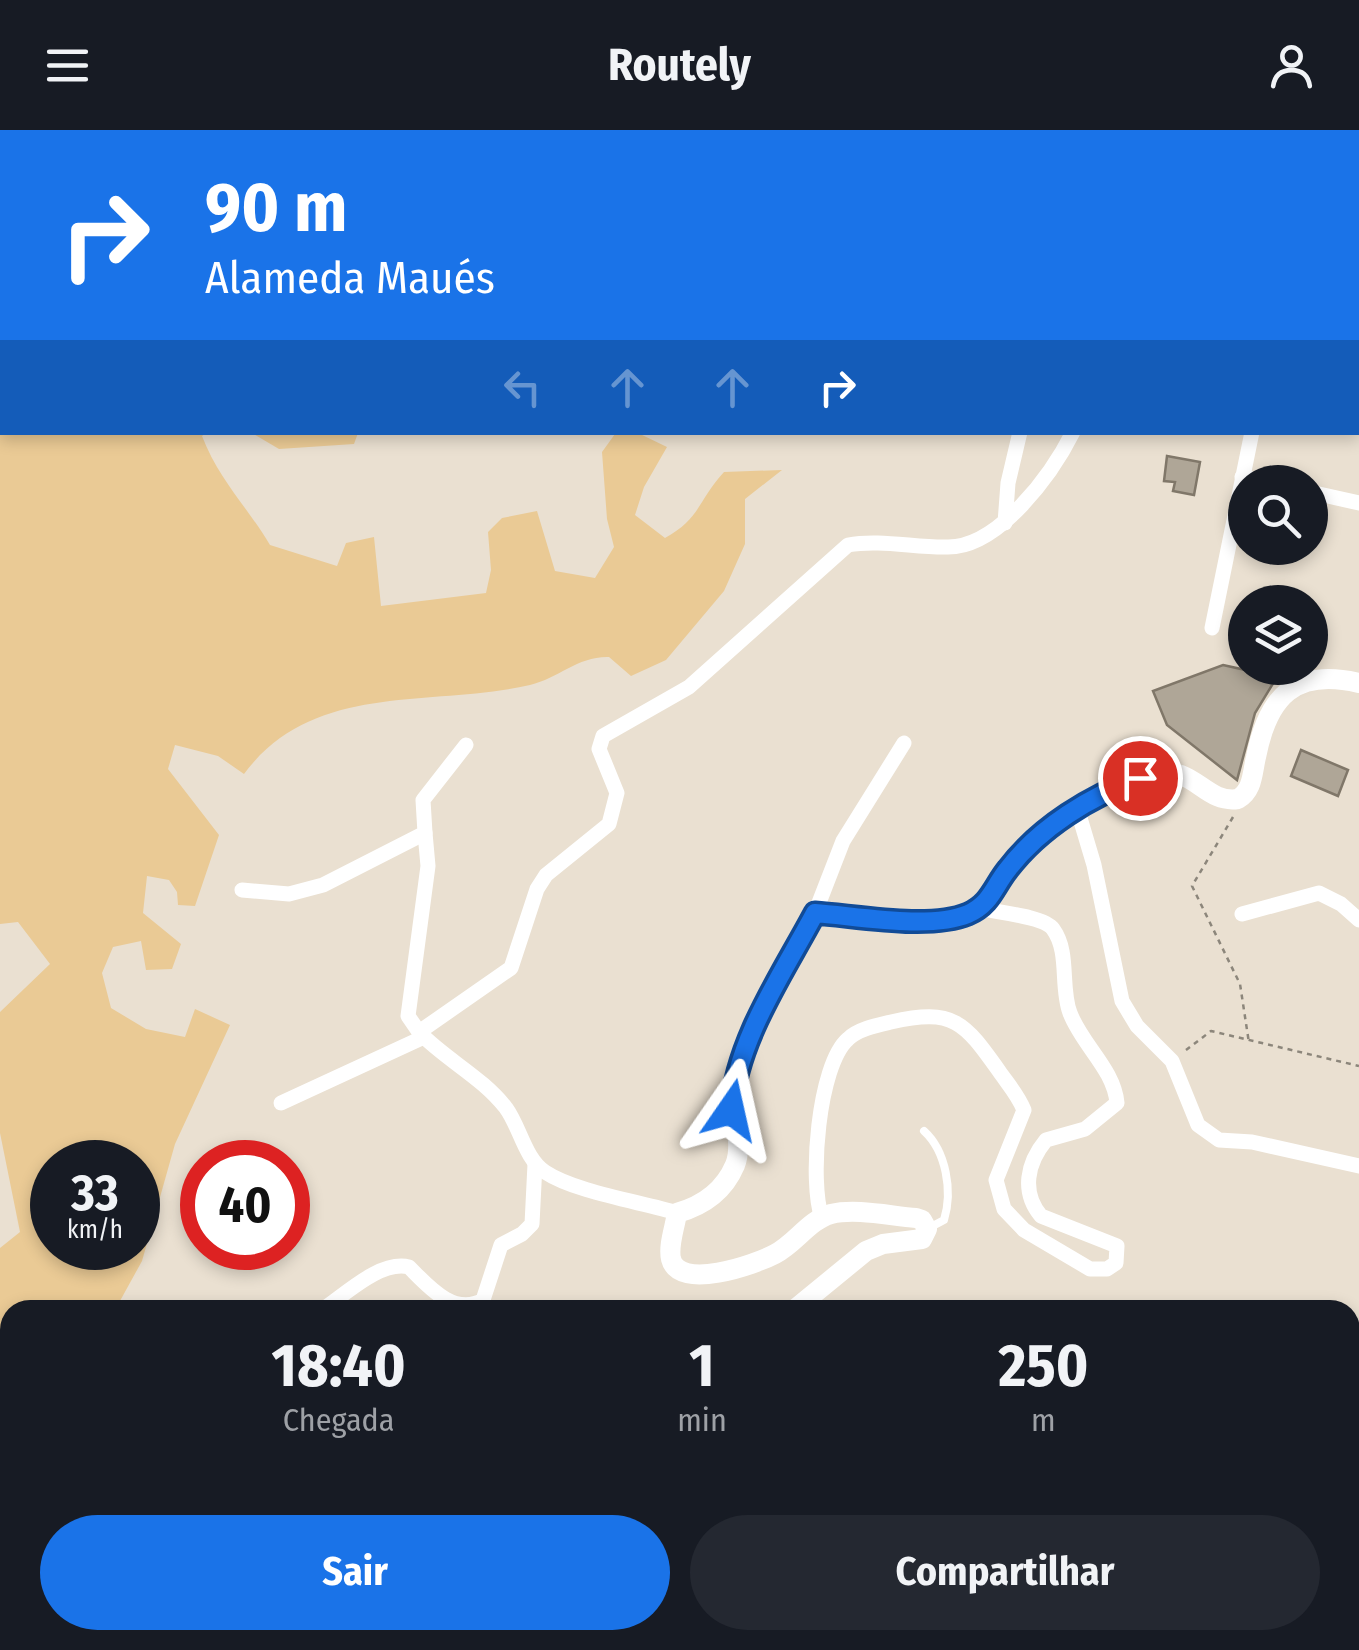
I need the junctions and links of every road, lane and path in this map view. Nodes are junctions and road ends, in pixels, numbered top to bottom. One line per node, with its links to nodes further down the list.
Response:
1 (1019, 435): 7 (street)
2 (1072, 435): 7 (street)
3 (1251, 435): 4 (street)
4 (1244, 465)
5 (1328, 496): 6 (street)
6 (1359, 503)
7 (1005, 523): 21 (street)
8 (1228, 547): 9 (street)
9 (1212, 628)
10 (1359, 684): 13 (street)
11 (904, 743): 18 (street)
12 (466, 745): 15 (street)
13 (1249, 789): 14 (street); 22 (path)
14 (1077, 808): 17 (street); 23 (street)
15 (425, 833): 16 (street); 21 (street)
16 (242, 890)
17 (978, 908): 18 (street); 30 (street)
18 (815, 913): 29 (street)
19 (1242, 914): 20 (street)
20 (1359, 920)
21 (422, 1035): 25 (street); 27 (street)
22 (1249, 1042): 23 (path); 24 (path)
23 (1172, 1061): 28 (street)
24 (1359, 1066)
25 (281, 1104)
26 (924, 1132): 31 (lane)
27 (535, 1164): 29 (street); 34 (street)
28 (1359, 1166)
29 (677, 1213): 30 (street)
30 (822, 1218): 31 (street)
31 (925, 1234): 35 (street)
32 (336, 1300): 33 (street)
33 (447, 1300)
34 (483, 1300)
35 (806, 1300)

